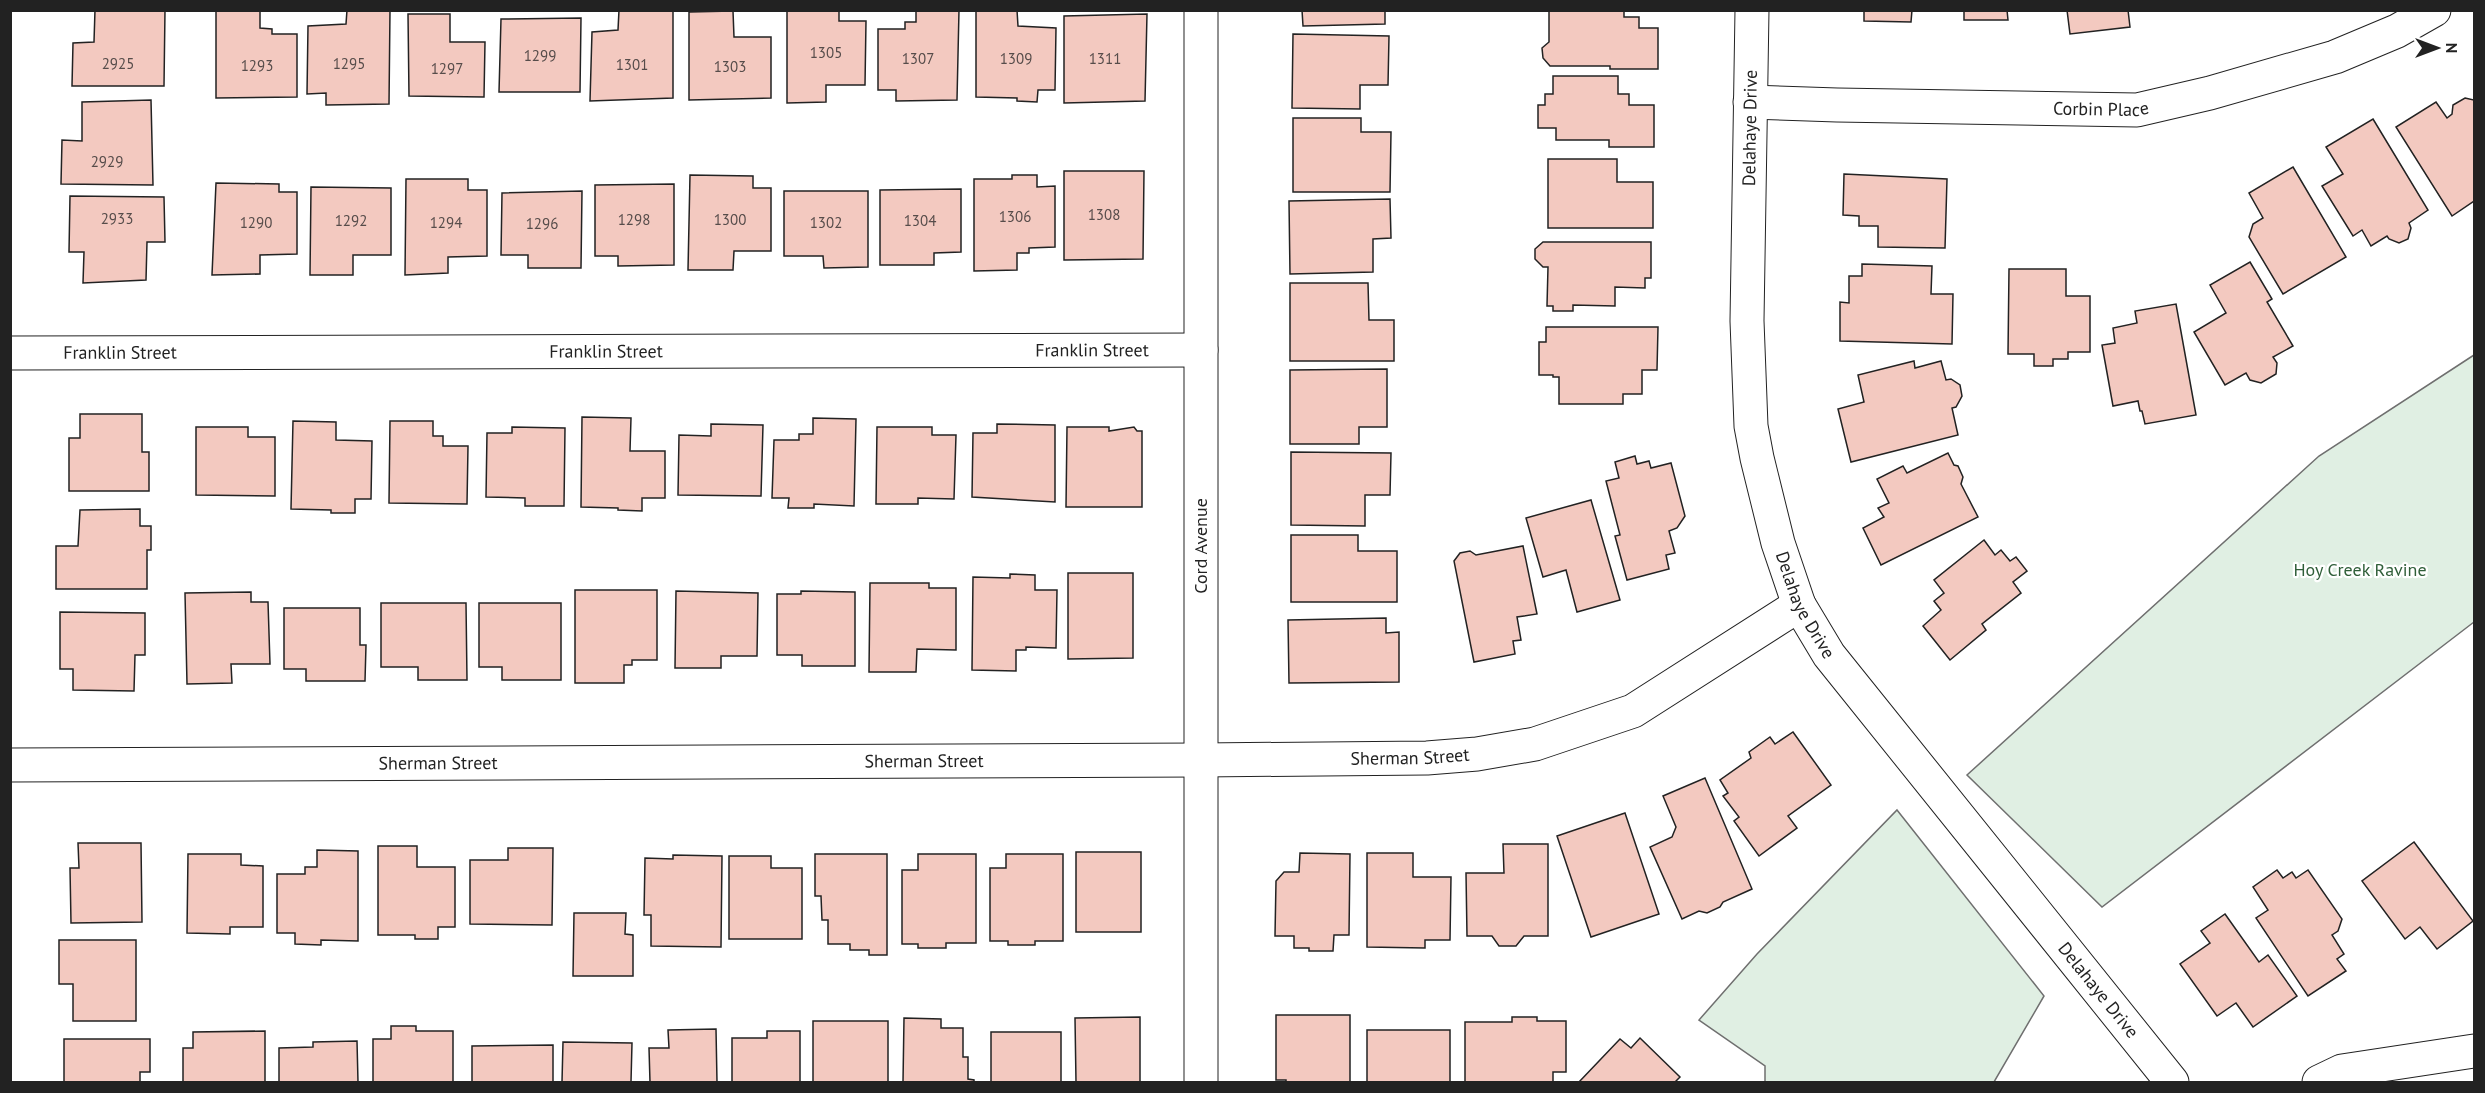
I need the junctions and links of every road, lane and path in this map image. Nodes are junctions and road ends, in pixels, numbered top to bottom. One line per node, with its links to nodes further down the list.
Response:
1 (1201, 10): 6 (street, Cord Avenue)
2 (1752, 10): 5 (street, Delahaye Drive)
3 (2434, 10): 4 (street, Corbin Place)
4 (2391, 21): 5 (street, Corbin Place)
5 (1750, 102): 8 (street, Delahaye Drive)
6 (1201, 350): 7 (street, Franklin Street); 9 (street, Cord Avenue)
7 (10, 353)
8 (1799, 605): 9 (street, Sherman Street); 13 (street, Delahaye Drive)
9 (1201, 760): 10 (street, Sherman Street); 12 (street, Cord Avenue)
10 (10, 765)
11 (2475, 1051): 14 (street)
12 (1201, 1083)
13 (2172, 1083)
14 (2319, 1083)

